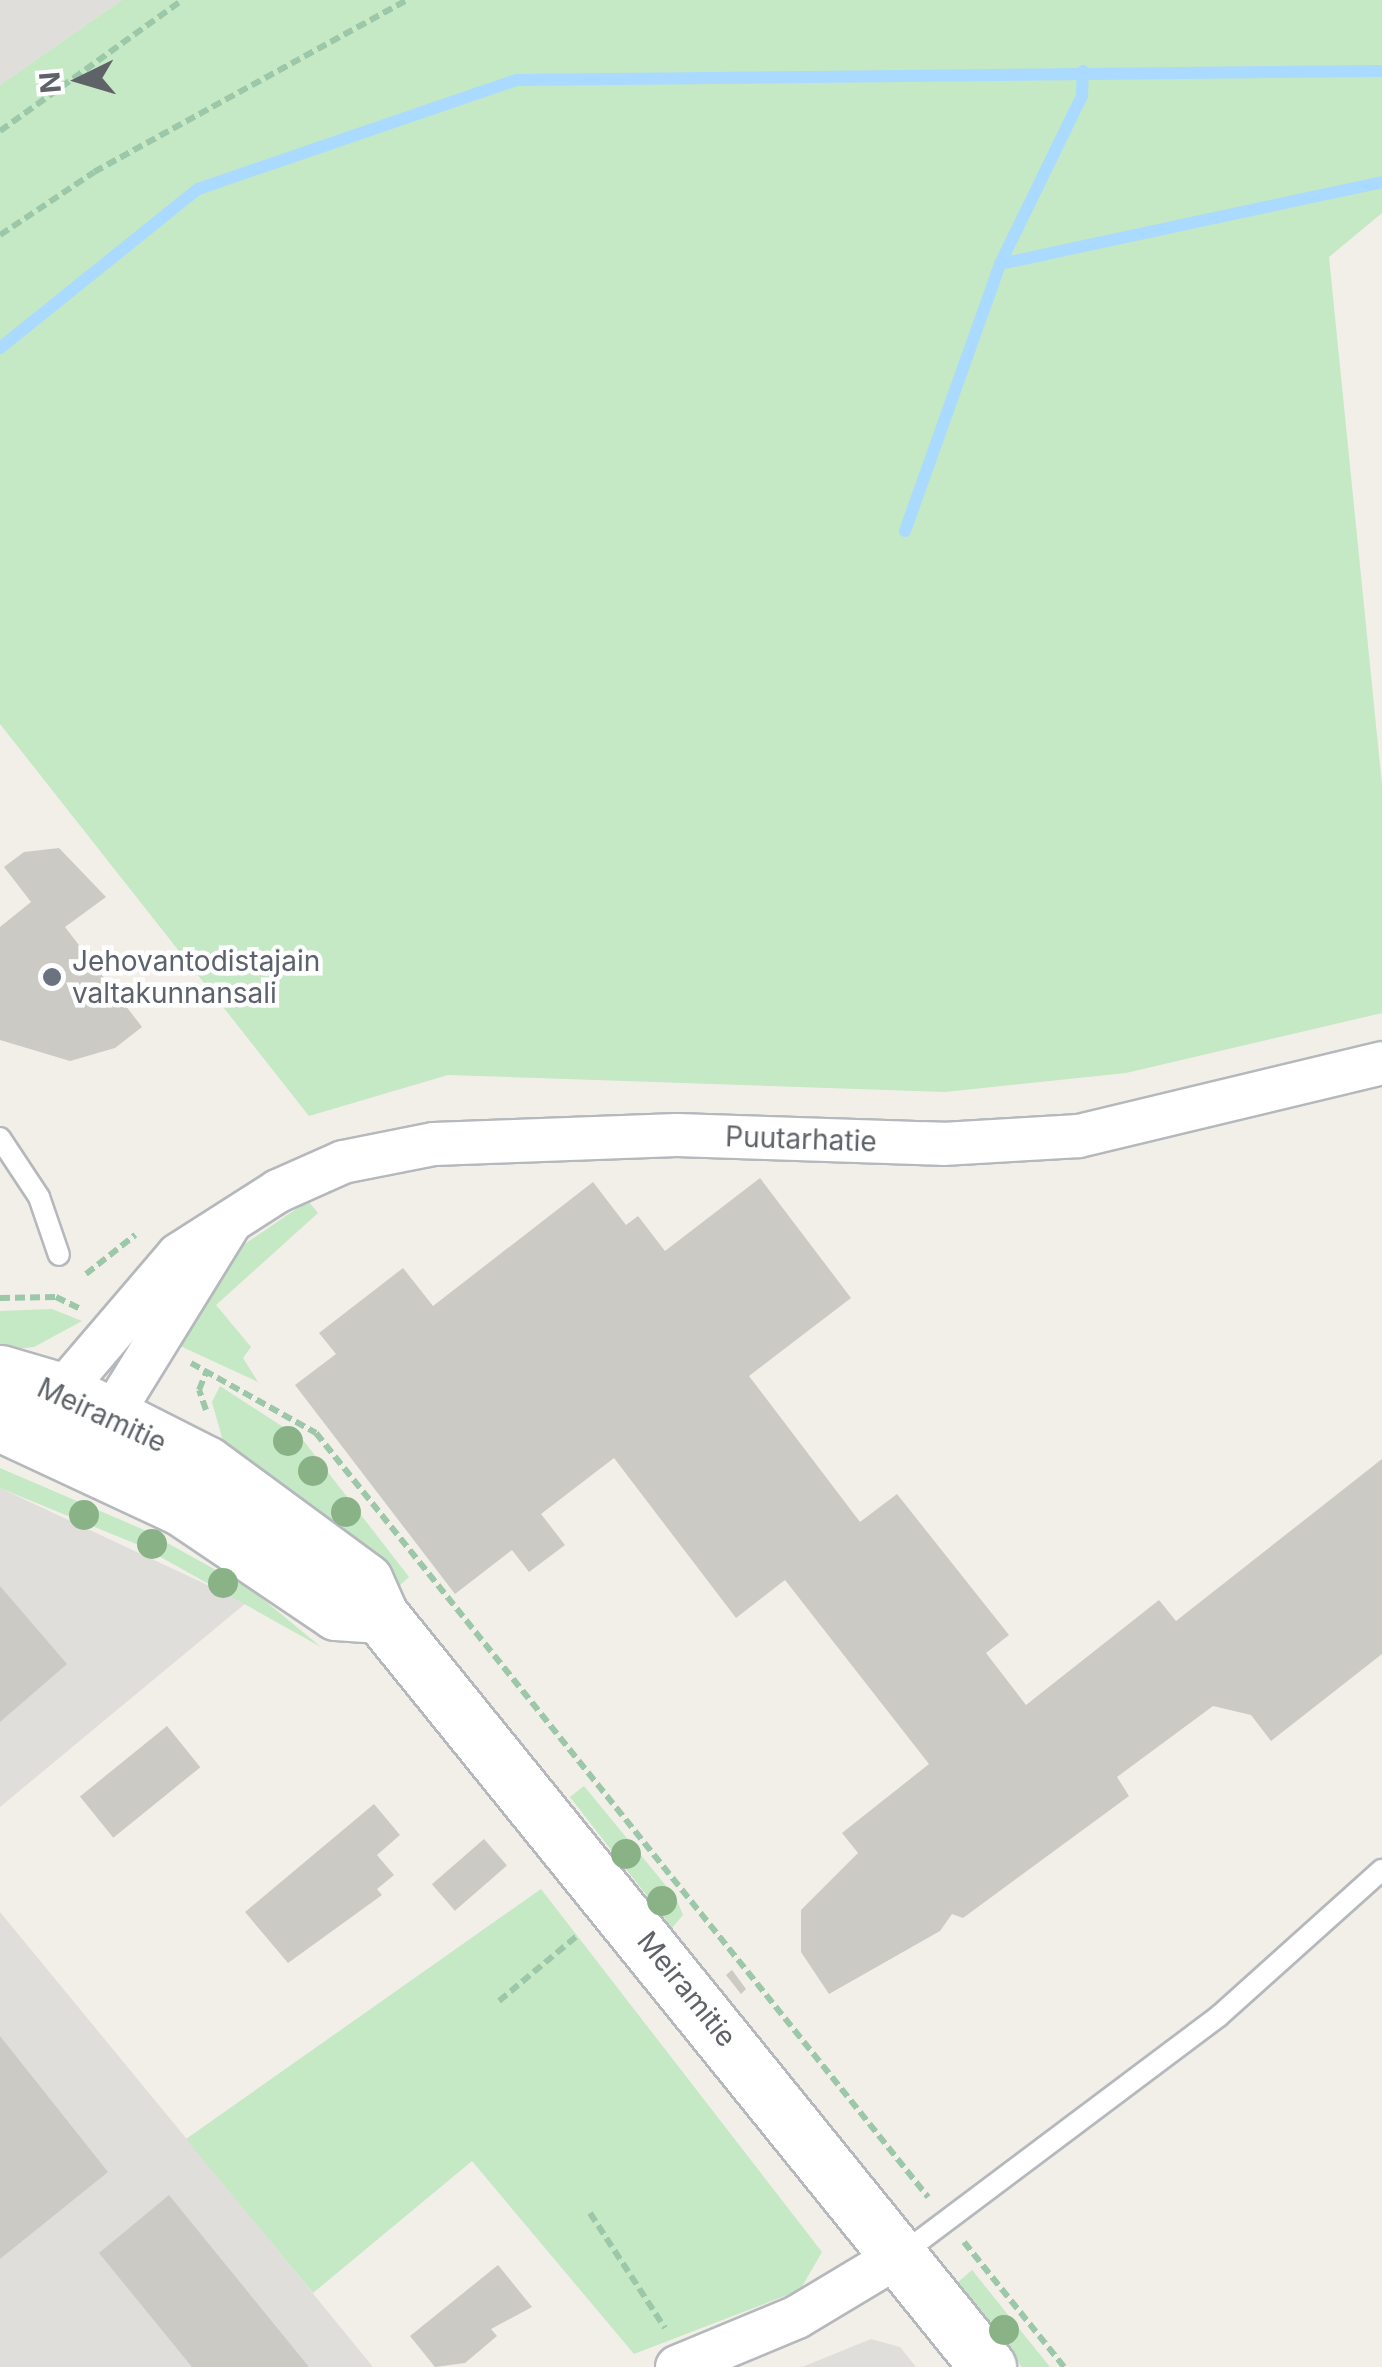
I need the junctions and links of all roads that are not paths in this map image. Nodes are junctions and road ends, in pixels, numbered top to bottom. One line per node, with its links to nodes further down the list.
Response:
1 (1382, 1063): 3 (street, Puutarhatie)
2 (0, 1138): 4 (lane)
3 (230, 1224): 6 (street, Puutarhatie); 8 (street, Puutarhatie)
4 (59, 1255)
5 (0, 1373): 6 (main road, Meiramitie)
6 (62, 1392): 8 (main road, Meiramitie)
7 (0, 1423): 8 (main road, Meiramitie)
8 (90, 1432): 10 (main road, Meiramitie)
9 (1382, 1870): 10 (lane)
10 (900, 2256): 11 (street); 12 (main road, Meiramitie)
11 (682, 2365)
12 (988, 2367)

